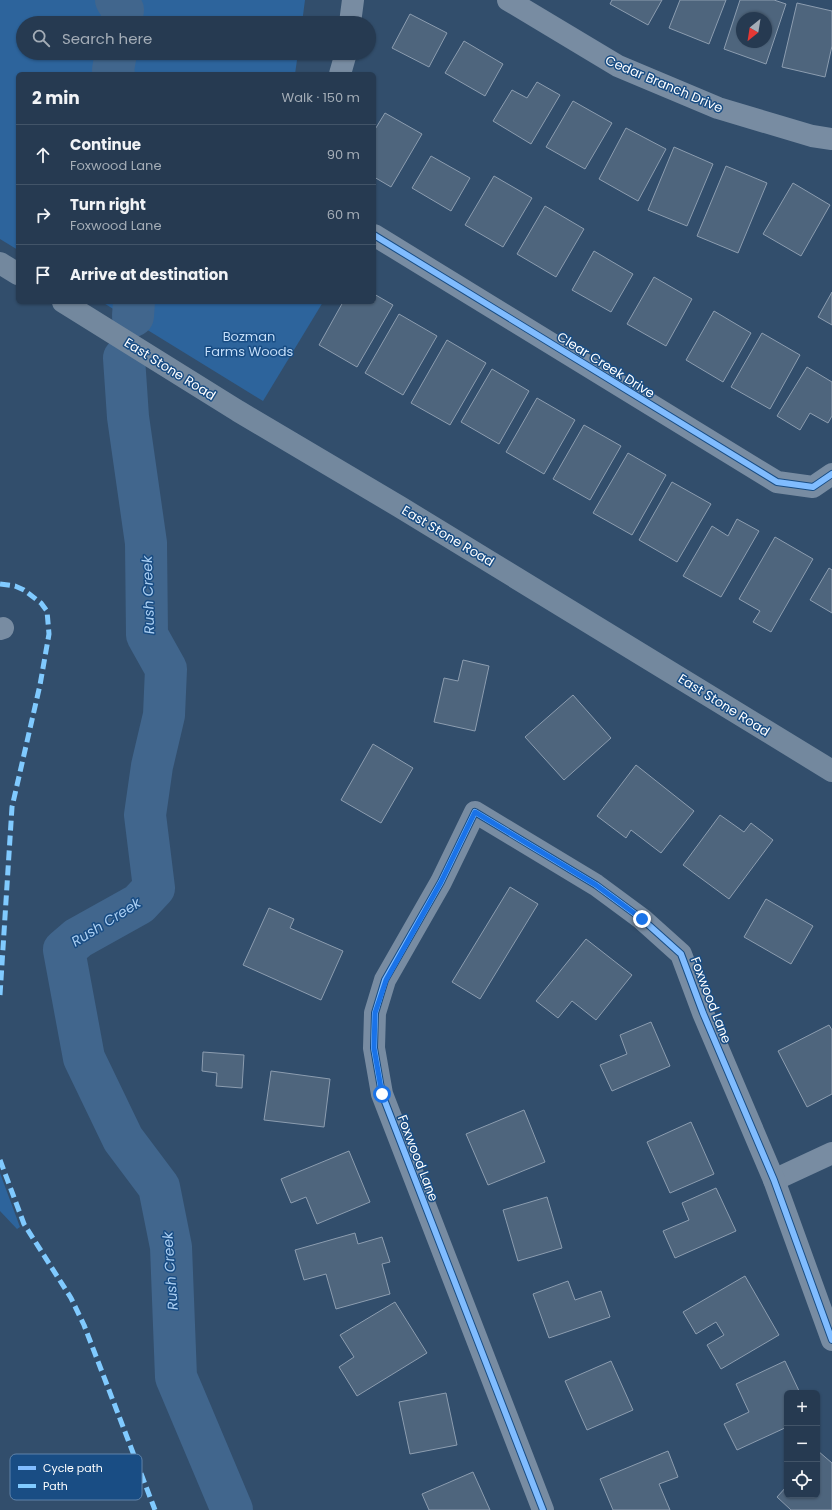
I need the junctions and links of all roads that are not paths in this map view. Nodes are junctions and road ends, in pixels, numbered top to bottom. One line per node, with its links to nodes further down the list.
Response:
1 (353, 0): 3 (street)
2 (508, 0): 6 (street, Cedar Branch Drive)
3 (351, 16)
4 (344, 60): 5 (street)
5 (341, 72)
6 (832, 139)
7 (376, 236): 11 (street, Clear Creek Drive)
8 (0, 263): 9 (main road)
9 (16, 273)
10 (66, 304): 12 (main road, East Stone Road)
11 (832, 474)
12 (832, 771)
13 (832, 1153): 14 (street)
14 (774, 1180): 15 (street, Foxwood Lane); 16 (street, Foxwood Lane)
15 (832, 1340)
16 (543, 1510)

